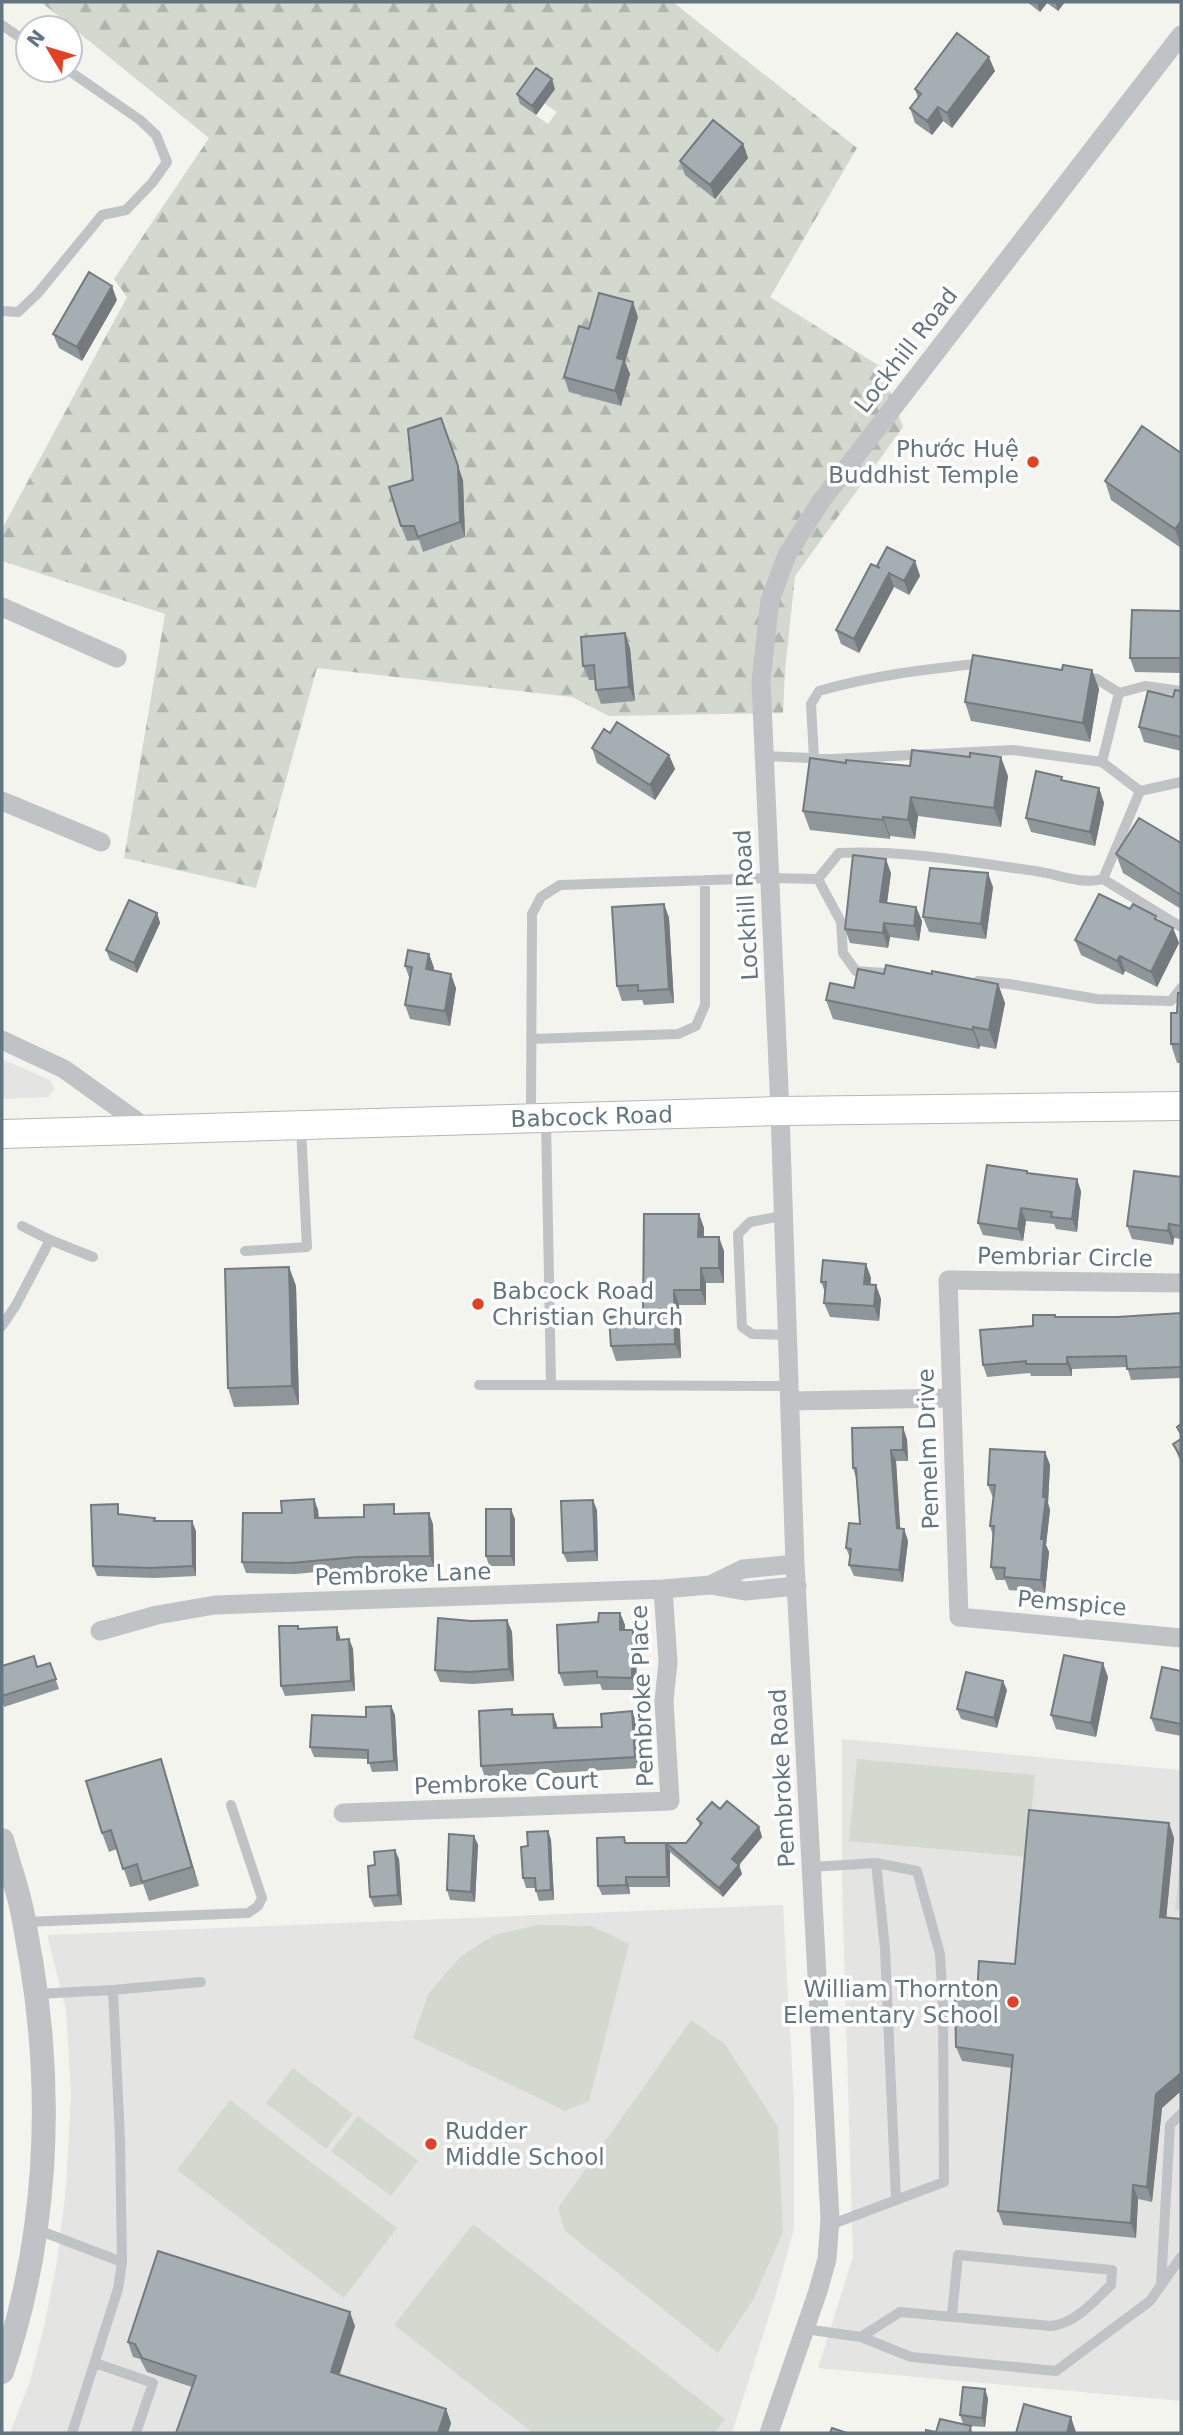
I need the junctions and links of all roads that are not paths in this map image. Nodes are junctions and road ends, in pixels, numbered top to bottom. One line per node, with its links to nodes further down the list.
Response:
1 (1181, 35): 10 (street, Lockhill Road)
2 (84, 81): 3 (lane)
3 (2, 311)
4 (2, 607): 5 (street)
5 (117, 658)
6 (998, 662): 11 (lane)
7 (1072, 675): 9 (lane)
8 (1181, 691): 9 (lane)
9 (1119, 693): 12 (lane)
10 (764, 756): 11 (lane); 17 (street, Lockhill Road)
11 (814, 758): 12 (lane)
12 (1102, 762): 14 (lane)
13 (1181, 782): 14 (lane)
14 (1140, 791): 19 (lane)
15 (2, 801): 16 (street)
16 (101, 842)
17 (769, 878): 18 (lane); 20 (lane); 28 (street, Lockhill Road)
18 (818, 878): 19 (lane); 22 (lane)
19 (1103, 879): 21 (lane)
20 (705, 880): 25 (lane); 25 (lane)
21 (1181, 928)
22 (911, 976)
23 (967, 981): 24 (lane)
24 (1181, 988)
25 (531, 1039): 29 (lane)
26 (2, 1040): 31 (street)
27 (1181, 1107): 28 (main road, Babcock Road)
28 (780, 1111): 29 (main road, Babcock Road); 33 (street, Pembroke Road)
29 (539, 1118): 30 (main road, Babcock Road); 43 (lane)
30 (301, 1124): 31 (main road, Babcock Road); 36 (lane)
31 (149, 1130): 32 (main road, Babcock Road)
32 (2, 1134)
33 (782, 1216): 41 (street, Pembroke Road); 41 (lane)
34 (22, 1226): 35 (lane)
35 (50, 1240): 37 (lane); 40 (lane)
36 (245, 1251)
37 (93, 1258)
38 (948, 1280): 39 (street, Pembriar Circle); 45 (street, Pemelm Drive)
39 (1181, 1283)
40 (2, 1326)
41 (788, 1335): 44 (street, Pembroke Road)
42 (479, 1385): 43 (lane)
43 (551, 1385): 44 (lane)
44 (791, 1393): 45 (street); 46 (street, Pembroke Road)
45 (951, 1398): 50 (street, Pemelm Drive)
46 (796, 1564): 47 (street, Pembroke Lane); 48 (street, Pembroke Road)
47 (710, 1585): 48 (street, Pembroke Lane); 49 (street, Pembroke Lane)
48 (797, 1586): 58 (street, Pembroke Road)
49 (663, 1589): 51 (street, Pembroke Lane); 53 (street, Pembroke Place)
50 (959, 1617): 52 (street, Pemspice)
51 (100, 1631)
52 (1181, 1638)
53 (670, 1801): 55 (street, Pembroke Court)
54 (231, 1805): 59 (lane)
55 (343, 1813)
56 (2, 1840): 59 (street)
57 (876, 1863): 58 (lane); 64 (lane); 64 (lane)
58 (811, 1867): 65 (street, Pembroke Road)
59 (24, 1922): 62 (street)
60 (201, 1982): 61 (lane)
61 (113, 1990): 62 (lane); 68 (lane)
62 (36, 1993): 66 (street)
63 (1181, 2114): 69 (lane)
64 (896, 2200): 65 (lane)
65 (830, 2225): 71 (street, Pembroke Road)
66 (36, 2229): 68 (lane); 74 (street)
67 (1181, 2257): 69 (lane)
68 (122, 2262): 73 (lane)
69 (1161, 2286): 72 (lane)
70 (952, 2315): 70 (lane); 72 (lane)
71 (806, 2329): 72 (lane); 77 (street, Pembroke Road)
72 (861, 2337)
73 (94, 2363): 75 (lane); 76 (lane)
74 (2, 2372)
75 (72, 2433)
76 (136, 2433)
77 (769, 2433)

